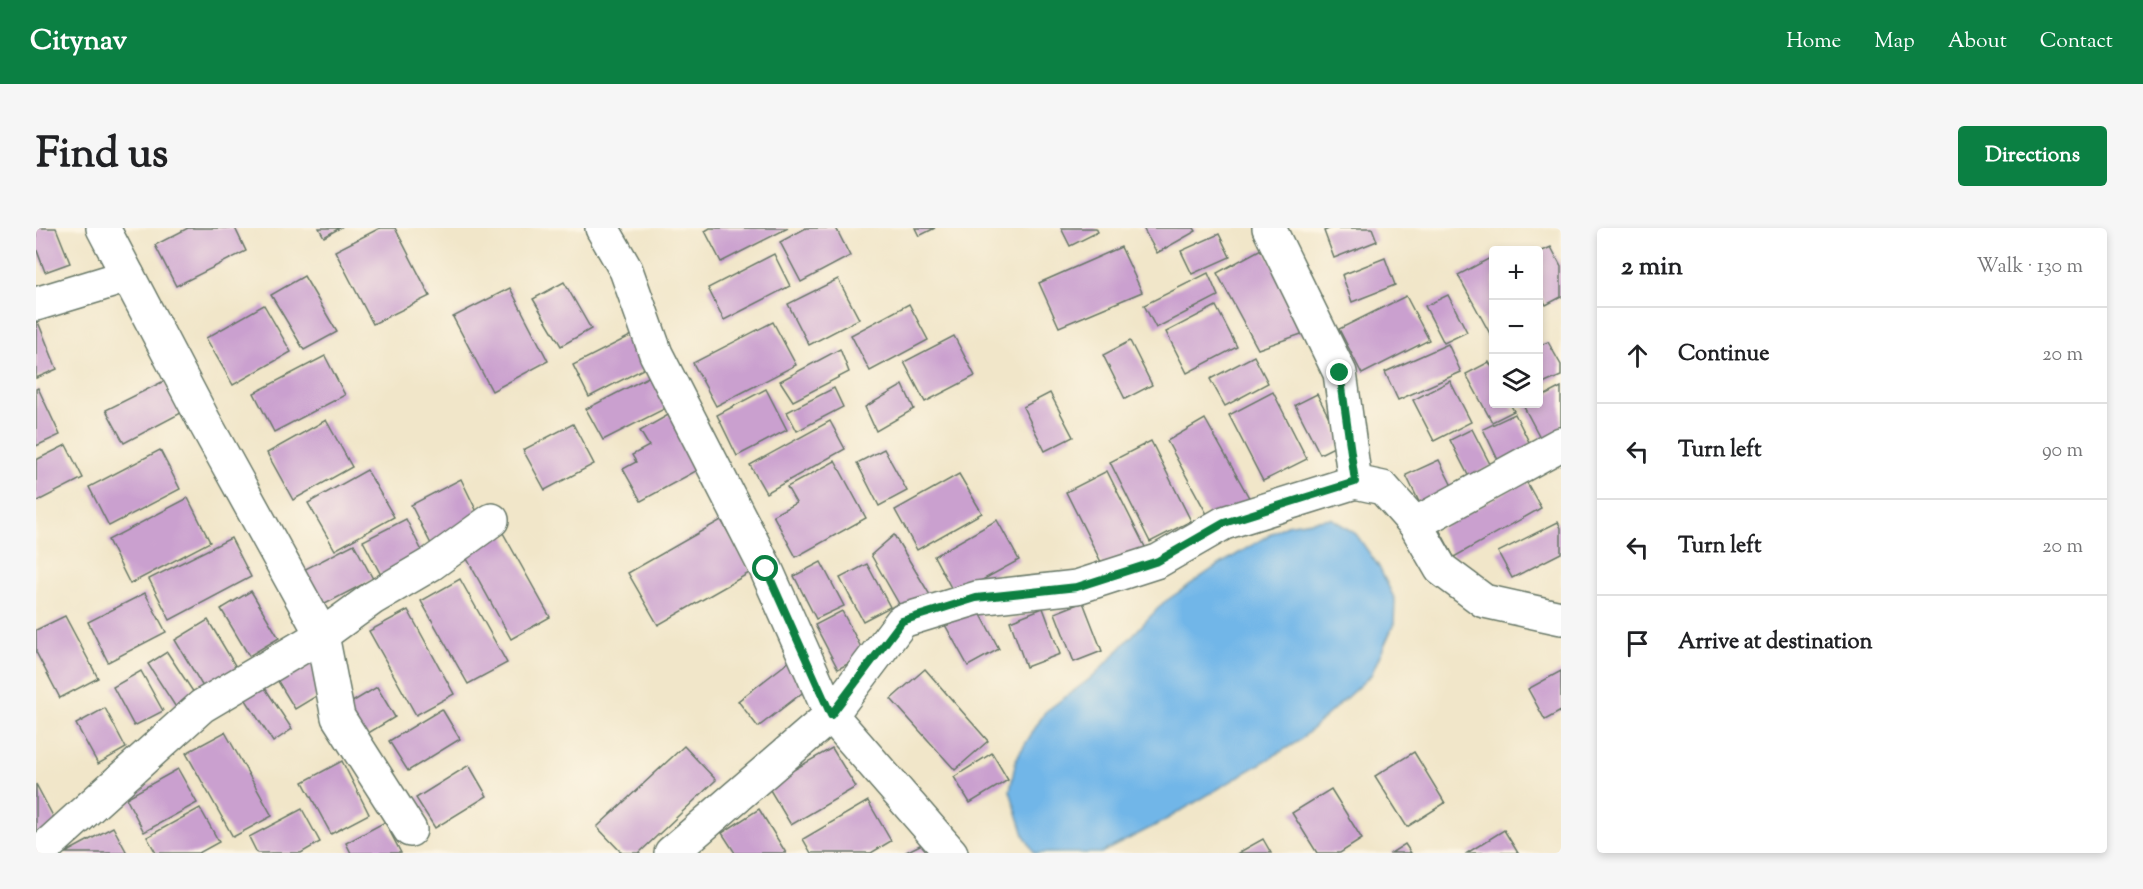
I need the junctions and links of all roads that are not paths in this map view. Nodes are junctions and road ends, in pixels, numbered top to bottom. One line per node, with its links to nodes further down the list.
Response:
1 (104, 228): 4 (street)
2 (602, 228): 12 (street)
3 (1269, 228): 7 (street)
4 (128, 276): 5 (street); 11 (street)
5 (36, 304)
6 (1561, 444): 9 (street)
7 (1355, 482): 9 (street); 12 (street)
8 (492, 520): 11 (street)
9 (1415, 524): 10 (street)
10 (1561, 618)
11 (322, 634): 13 (street); 14 (street)
12 (831, 715): 15 (street); 16 (street)
13 (410, 830)
14 (39, 853)
15 (671, 853)
16 (951, 853)

